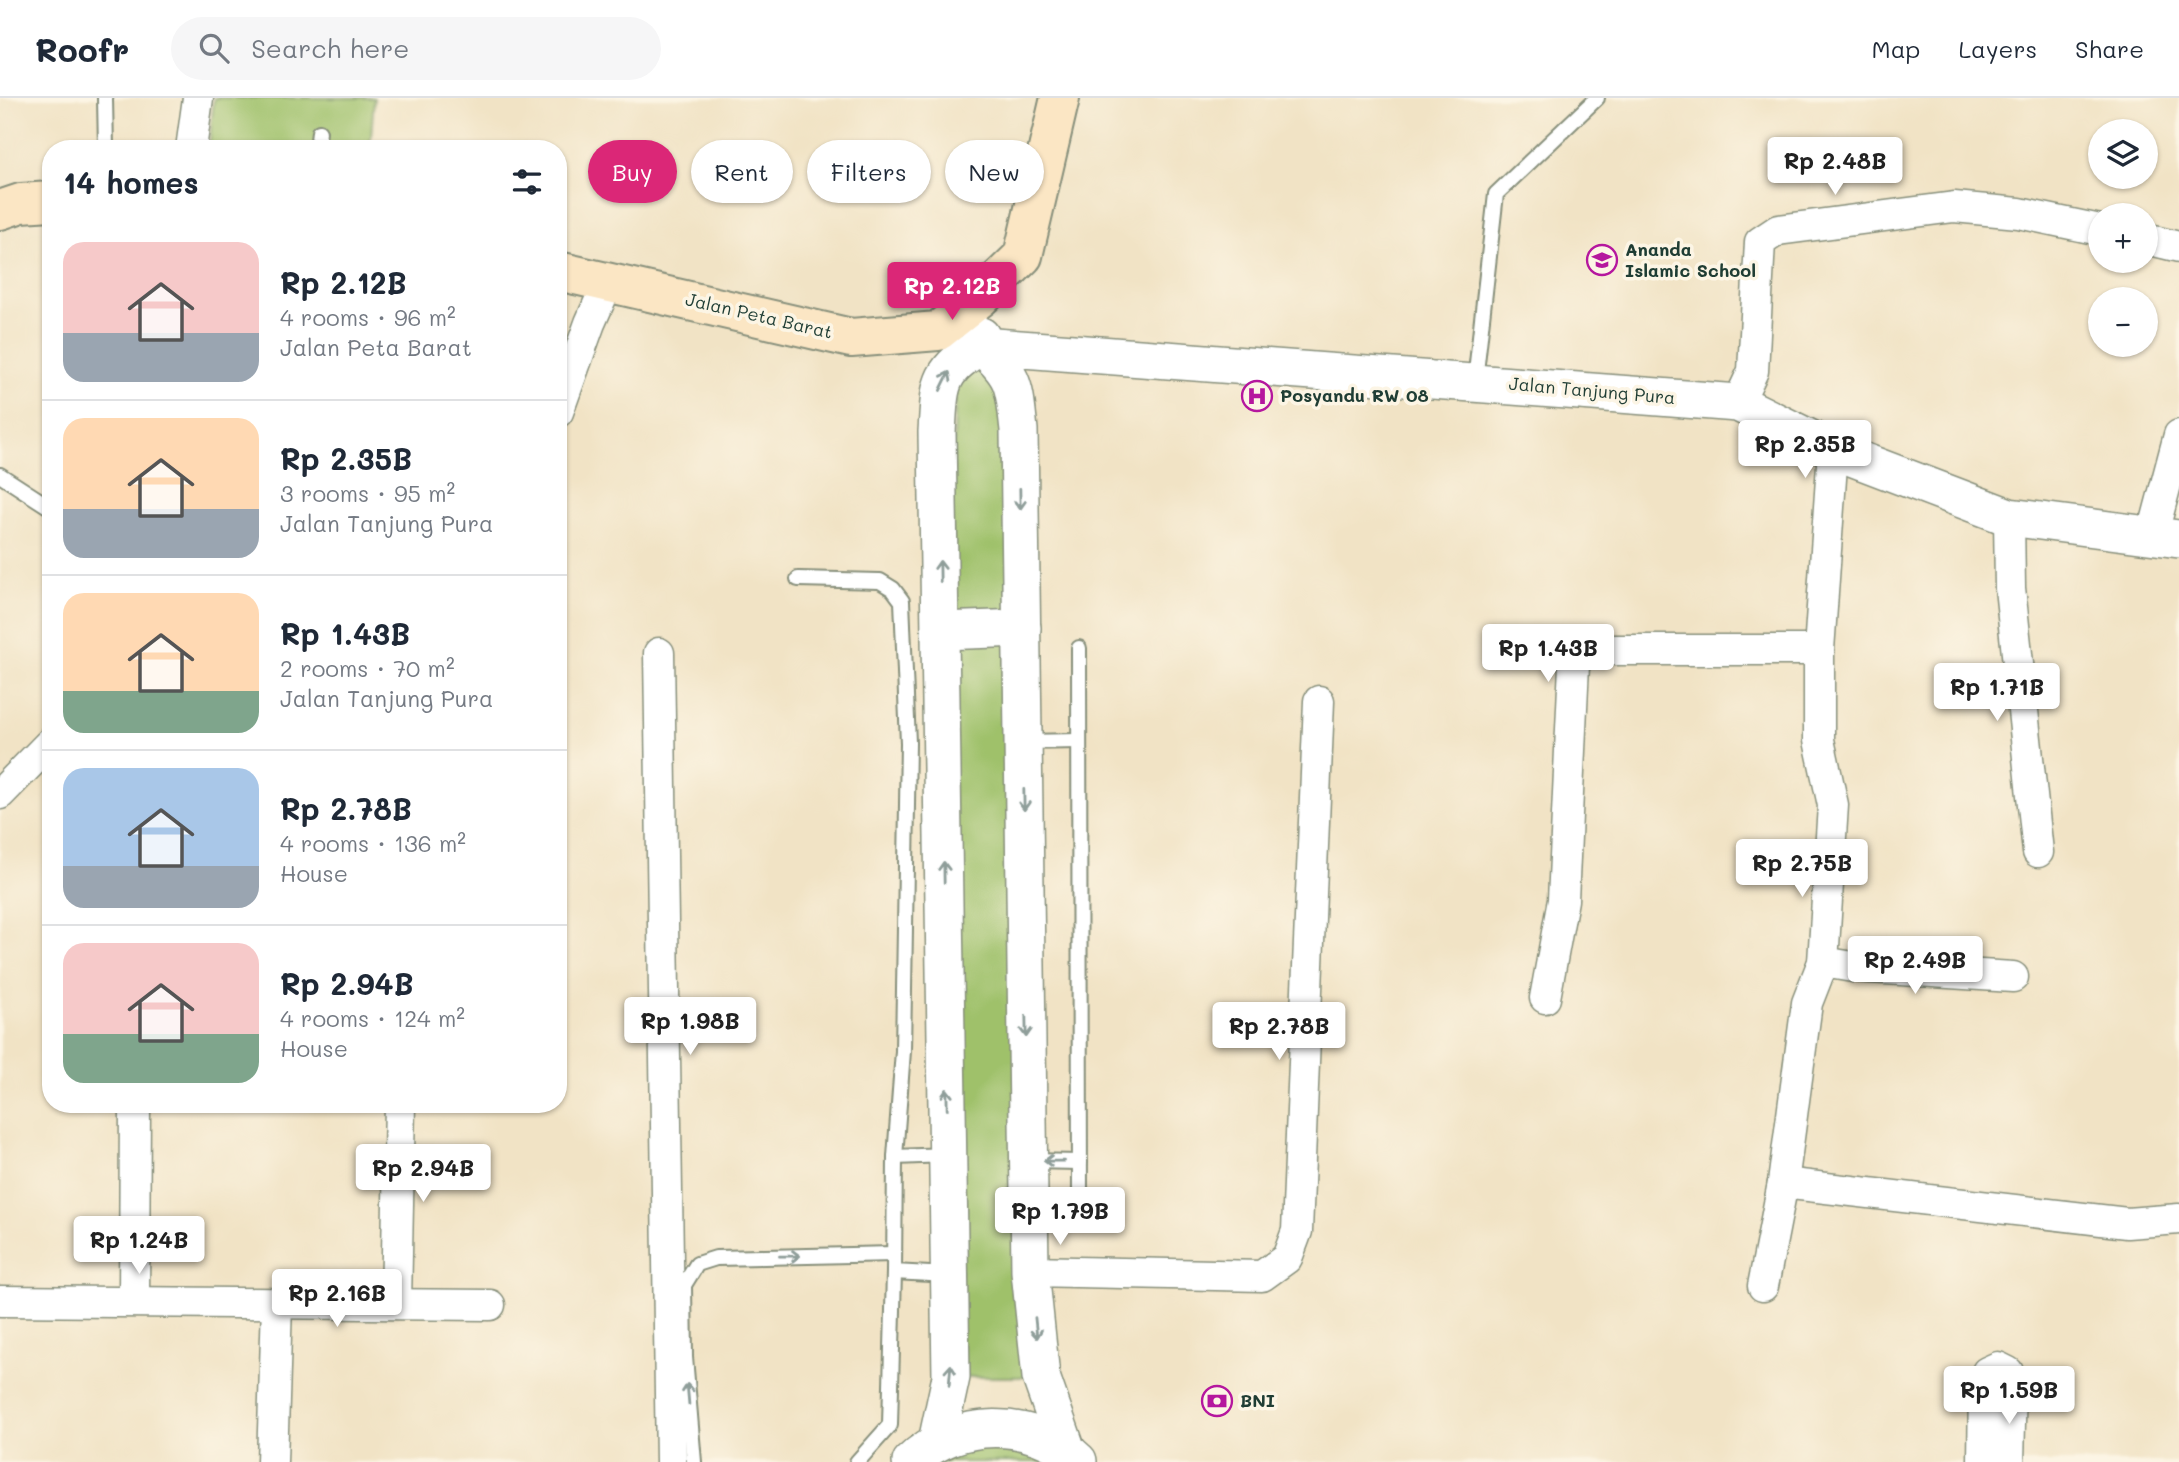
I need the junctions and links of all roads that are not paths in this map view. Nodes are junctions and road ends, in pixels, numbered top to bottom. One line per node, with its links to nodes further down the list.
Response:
1 (105, 98): 6 (lane)
2 (198, 98): 7 (street)
3 (1060, 98): 16 (main road, Jalan Peta Barat)
4 (1597, 98): 18 (lane)
5 (319, 132): 8 (lane)
6 (106, 140)
7 (192, 140)
8 (318, 140)
9 (42, 202): 10 (main road)
10 (0, 210)
11 (2088, 227): 20 (street)
12 (2158, 242): 13 (street)
13 (2179, 247)
14 (567, 273): 15 (main road, Jalan Peta Barat)
15 (609, 280): 16 (main road, Jalan Peta Barat); 19 (street)
16 (981, 297): 17 (street)
17 (981, 346): 18 (street, Jalan Tanjung Pura); 28 (street, one-way to 28); 29 (street, one-way to 17)
18 (1475, 381): 20 (street, Jalan Tanjung Pura)
19 (567, 387)
20 (1738, 403): 22 (street, Jalan Tanjung Pura)
21 (2179, 435): 26 (street)
22 (1833, 450): 25 (street, Jalan Tanjung Pura); 31 (street)
23 (0, 475): 24 (lane)
24 (42, 502)
25 (2008, 517): 26 (street, Jalan Tanjung Pura); 39 (street)
26 (2165, 538)
27 (798, 579): 34 (lane)
28 (1022, 628): 29 (street); 36 (street)
29 (940, 631): 34 (street)
30 (1079, 648): 35 (lane)
31 (1819, 650): 40 (street); 42 (street)
32 (659, 653): 65 (street)
33 (1319, 701): 53 (street)
34 (925, 741): 45 (street, one-way to 34); 46 (lane)
35 (1079, 741): 36 (lane); 48 (lane)
36 (1023, 742): 47 (street, one-way to 47)
37 (42, 751): 38 (street)
38 (0, 794)
39 (2038, 852)
40 (1823, 962): 41 (street); 49 (street)
41 (2013, 977)
42 (1545, 998)
43 (135, 1113): 58 (street)
44 (400, 1113): 59 (street)
45 (948, 1155): 46 (lane); 55 (street)
46 (895, 1157): 52 (lane)
47 (1028, 1161): 48 (lane, one-way to 47); 53 (street)
48 (1080, 1162): 50 (lane)
49 (1783, 1183): 51 (street); 56 (street)
50 (1080, 1206)
51 (2179, 1220)
52 (894, 1254): 54 (lane); 66 (lane, one-way to 52)
53 (1030, 1271): 63 (street, one-way to 63)
54 (894, 1272): 55 (lane); 67 (lane)
55 (950, 1275): 62 (street, one-way to 55)
56 (1763, 1286)
57 (0, 1301): 58 (street)
58 (134, 1301): 60 (street)
59 (396, 1303): 60 (street); 61 (street)
60 (276, 1304): 64 (street)
61 (490, 1305)
62 (924, 1452): 63 (street)
63 (1073, 1456)
64 (272, 1462)
65 (671, 1462)
66 (694, 1462)
67 (857, 1462)
68 (1983, 1462): 69 (street)
69 (2009, 1462)

